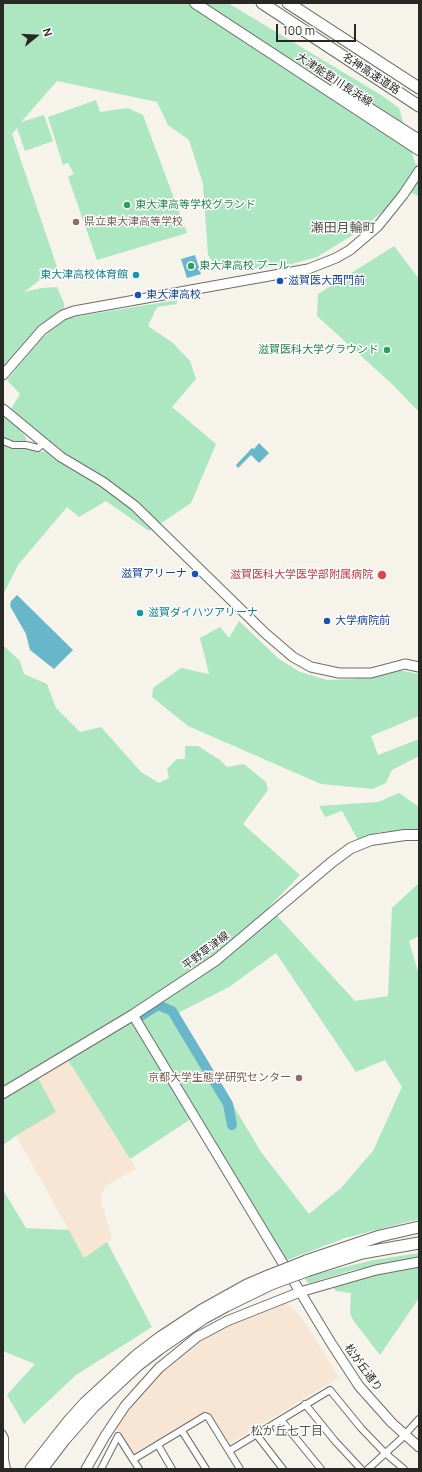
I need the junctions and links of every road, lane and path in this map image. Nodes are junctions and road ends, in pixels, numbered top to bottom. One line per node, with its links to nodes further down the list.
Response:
1 (195, 3): 8 (main road, 大津能登川長浜線)
2 (207, 3): 7 (main road, 大津能登川長浜線)
3 (262, 3): 6 (highway, 名神高速道路)
4 (288, 3): 5 (highway, 名神高速道路)
5 (419, 88)
6 (419, 106)
7 (419, 140)
8 (419, 150)
9 (419, 171): 10 (street)
10 (3, 375)
11 (3, 409): 13 (street)
12 (3, 441): 13 (street)
13 (43, 444): 14 (street)
14 (419, 667)
15 (419, 835): 16 (main road, 平野草津線)
16 (133, 1015): 17 (main road, 平野草津線); 24 (street, 松が丘通り)
17 (3, 1093)
18 (419, 1227): 23 (highway)
19 (419, 1234): 23 (highway)
20 (419, 1243): 23 (highway)
21 (419, 1248): 23 (highway)
22 (419, 1262): 24 (street)
23 (307, 1266): 36 (highway, bridge)
24 (300, 1292): 31 (street, 松が丘通り); 41 (street)
25 (306, 1404): 27 (street); 35 (street); 49 (street)
26 (419, 1419): 31 (street)
27 (281, 1420): 30 (street); 48 (street)
28 (182, 1431): 32 (street); 34 (street); 45 (street)
29 (3, 1434): 38 (street)
30 (256, 1434): 34 (street); 47 (street)
31 (405, 1434): 33 (street, 松が丘通り); 35 (street)
32 (158, 1446): 37 (street); 44 (street)
33 (419, 1447)
34 (229, 1451): 46 (street)
35 (385, 1453): 50 (street); 51 (street)
36 (47, 1454): 39 (highway); 40 (highway)
37 (134, 1459): 42 (street); 43 (street)
38 (7, 1469)
39 (31, 1469)
40 (42, 1469)
41 (86, 1469)
42 (101, 1469)
43 (139, 1469)
44 (172, 1469)
45 (206, 1469)
46 (240, 1469)
47 (283, 1469)
48 (322, 1469)
49 (361, 1469)
50 (368, 1469)
51 (404, 1469)

